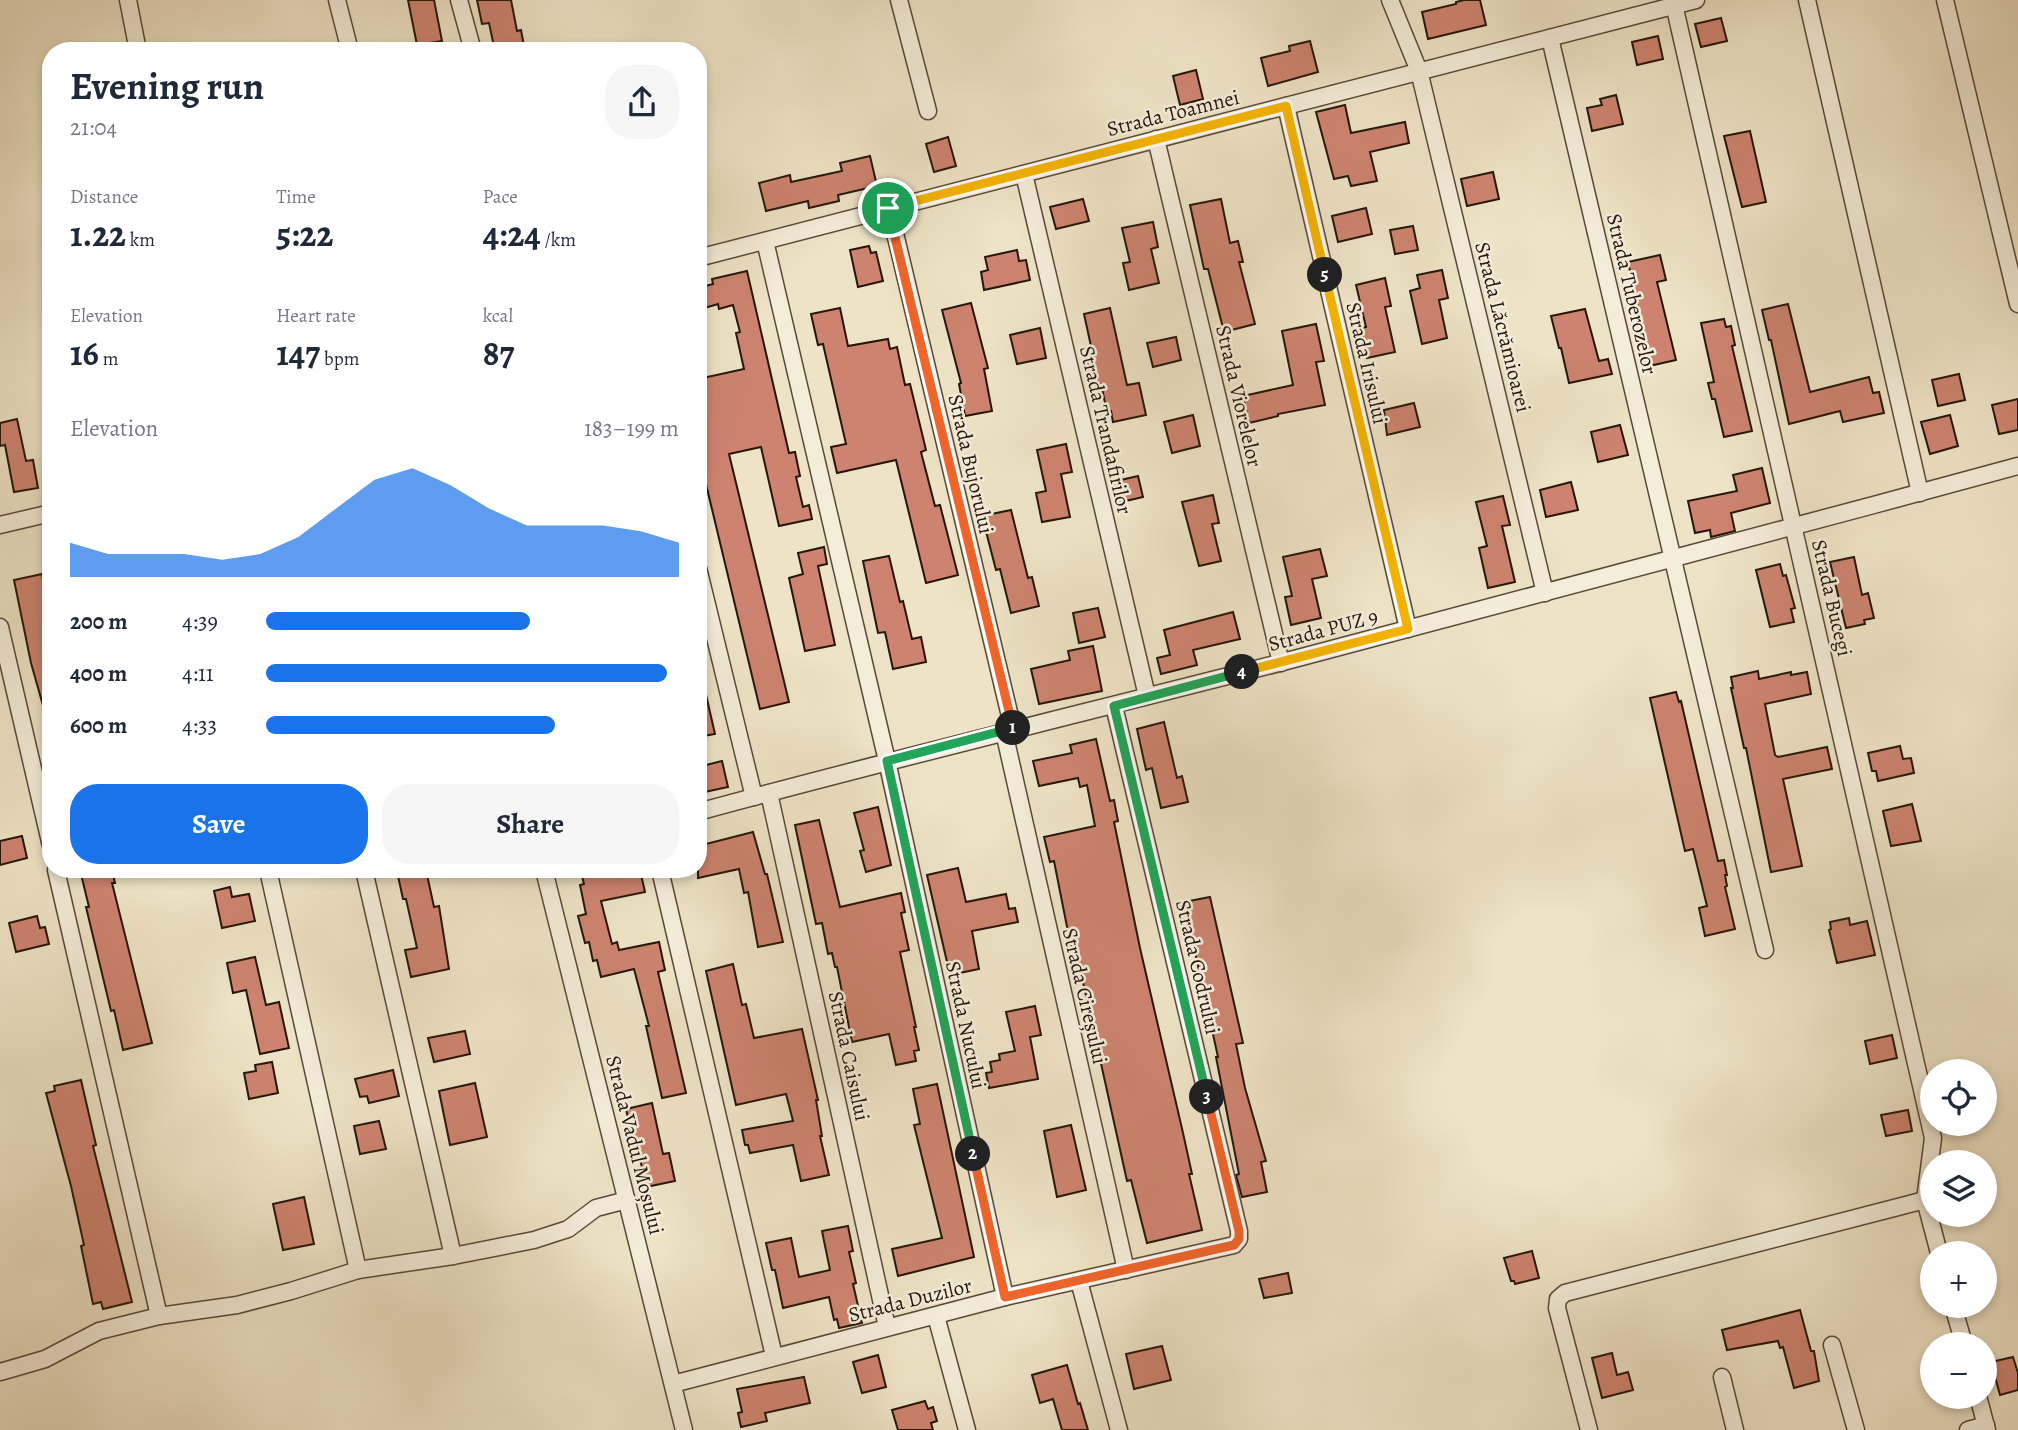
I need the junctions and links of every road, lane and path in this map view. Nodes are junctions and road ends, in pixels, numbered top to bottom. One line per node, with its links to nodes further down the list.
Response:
1 (128, 0): 11 (street)
2 (337, 0): 12 (street)
3 (459, 0): 13 (street)
4 (899, 0): 16 (street)
5 (1391, 0): 14 (street, Strada Lăcrămioarei)
6 (1696, 0): 9 (street, Strada Toamnei)
7 (1807, 0): 24 (street)
8 (1945, 0): 22 (street)
9 (1674, 3): 10 (street, Strada Toamnei); 27 (street, Strada Bucegi)
10 (1550, 38): 14 (street, Strada Toamnei); 28 (street, Strada Tuberozelor)
11 (136, 42)
12 (348, 42)
13 (471, 42)
14 (1419, 71): 15 (street, Strada Toamnei); 29 (street, Strada Lăcrămioarei)
15 (1286, 106): 17 (street, Strada Toamnei); 32 (street, Strada Irisului)
16 (928, 111)
17 (1156, 139): 18 (street, Strada Toamnei); 33 (street, Strada Viorelelor)
18 (1024, 174): 19 (street, Strada Toamnei); 34 (street, Strada Trandafirilor)
19 (888, 208): 20 (street, Strada Toamnei); 36 (street, Strada Bujorului)
20 (765, 241): 21 (street, Strada Toamnei); 37 (street, Strada Nucului)
21 (707, 256)
22 (2018, 304)
23 (2018, 466): 24 (street, Strada PUZ 9)
24 (1920, 492): 27 (street, Strada PUZ 9)
25 (42, 515): 26 (street)
26 (0, 525)
27 (1794, 527): 28 (street, Strada PUZ 9); 47 (street, Strada Bucegi)
28 (1673, 559): 29 (street, Strada PUZ 9); 46 (street, Strada Tuberozelor)
29 (1545, 593): 32 (street, Strada PUZ 9)
30 (707, 600): 38 (street, Strada Caisului)
31 (0, 627): 39 (street)
32 (1408, 629): 33 (street, Strada PUZ 9)
33 (1281, 663): 34 (street, Strada PUZ 9)
34 (1147, 696): 35 (street, Strada PUZ 9)
35 (1114, 706): 36 (street, Strada PUZ 9); 50 (street, Strada Codrului)
36 (1008, 730): 37 (street, Strada PUZ 9); 53 (street, Strada Cireșului)
37 (887, 761): 38 (street, Strada PUZ 9); 55 (street, Strada Nucului)
38 (762, 795): 40 (street, Strada PUZ 9); 58 (street, Strada Caisului)
39 (42, 807)
40 (707, 810)
41 (58, 878): 56 (street)
42 (270, 878): 52 (street)
43 (366, 878): 51 (street)
44 (546, 878): 48 (street, Strada Vadul Moșului)
45 (662, 878): 60 (street)
46 (1765, 950)
47 (1931, 1150)
48 (627, 1200): 51 (street); 63 (street, Strada Vadul Moșului)
49 (1920, 1201): 69 (street)
50 (1239, 1239): 53 (street, Strada Duzilor)
51 (453, 1256): 52 (street)
52 (358, 1270): 56 (street)
53 (1126, 1270): 54 (street, Strada Duzilor)
54 (1079, 1281): 55 (street, Strada Duzilor); 68 (street)
55 (1005, 1297): 57 (street, Strada Duzilor)
56 (159, 1316): 61 (street)
57 (936, 1316): 58 (street, Strada Duzilor); 67 (street)
58 (887, 1327): 60 (street, Strada Duzilor)
59 (1832, 1345): 71 (street)
60 (774, 1356): 63 (street, Strada Duzilor)
61 (0, 1371)
62 (1722, 1377): 70 (street)
63 (673, 1384): 66 (street, Strada Vadul Moșului)
64 (1981, 1409): 65 (street)
65 (1986, 1428): 72 (street)
66 (684, 1430)
67 (967, 1430)
68 (1119, 1430)
69 (1589, 1430)
70 (1735, 1430)
71 (1856, 1430)
72 (1968, 1430)

